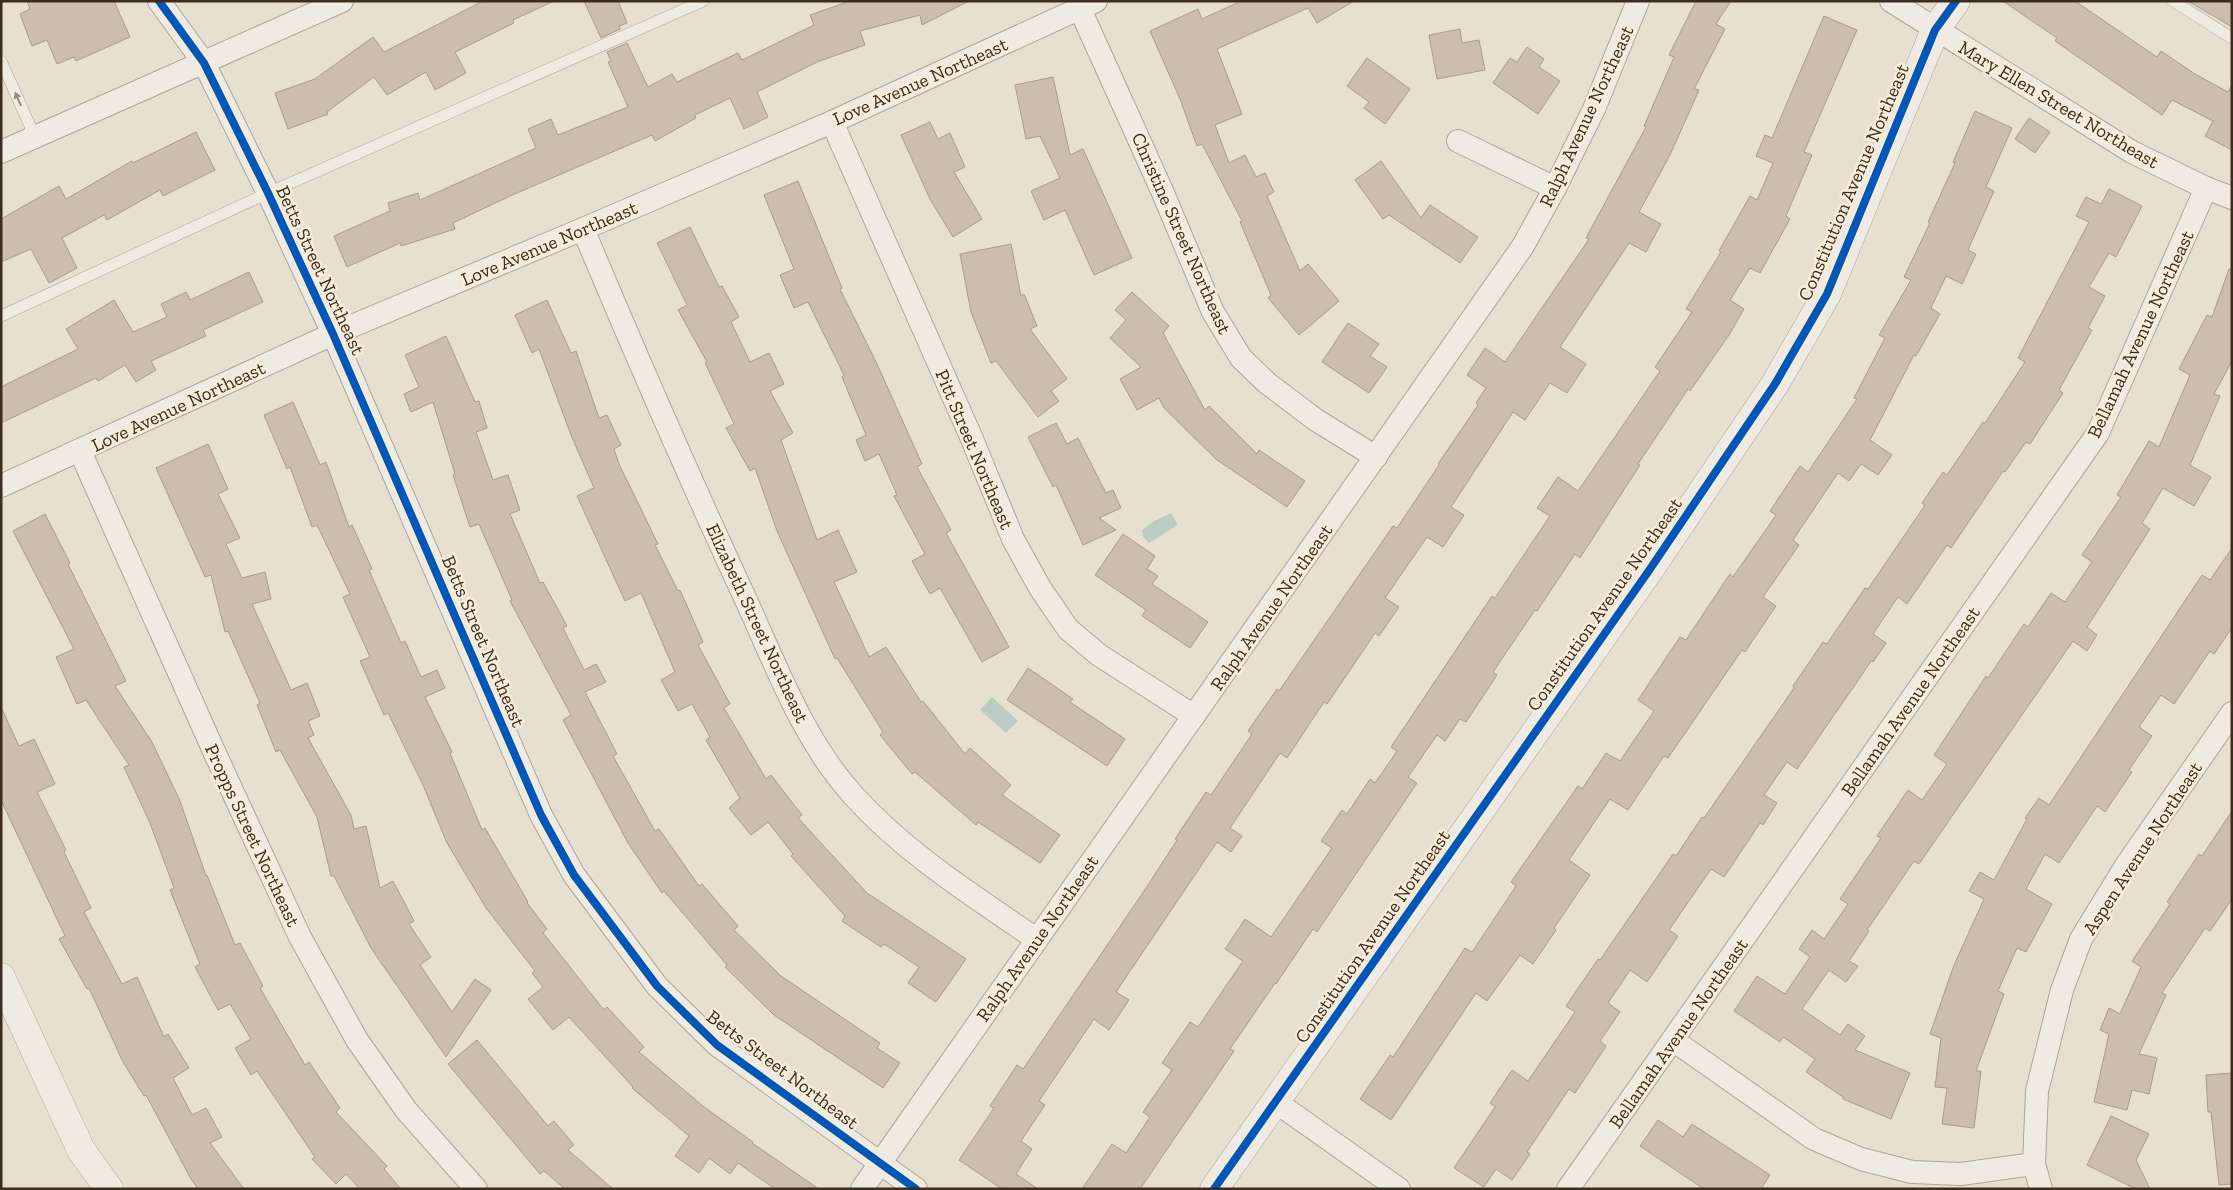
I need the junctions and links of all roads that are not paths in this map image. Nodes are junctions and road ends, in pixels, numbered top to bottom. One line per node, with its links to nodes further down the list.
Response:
1 (159, 1): 13 (street, Betts Street Northeast)
2 (342, 1): 13 (street)
3 (703, 1): 20 (lane)
4 (1638, 1): 18 (street, Ralph Avenue Northeast)
5 (1891, 1): 10 (street, Mary Ellen Street Northeast)
6 (1931, 1): 10 (street)
7 (1956, 1): 10 (street, Constitution Avenue Northeast)
8 (2173, 1): 11 (lane)
9 (1088, 5): 14 (street, Love Avenue Northeast); 26 (street, Christine Street Northeast)
10 (1935, 30): 19 (street, Mary Ellen Street Northeast); 33 (street, Constitution Avenue Northeast)
11 (2232, 38)
12 (1, 61): 15 (lane, one-way to 12)
13 (204, 62): 15 (street); 20 (street, Betts Street Northeast)
14 (832, 122): 22 (street, Love Avenue Northeast); 29 (street, Pitt Street Northeast)
15 (35, 137): 17 (street)
16 (1458, 141): 18 (street)
17 (1, 152)
18 (1555, 188): 26 (street, Ralph Avenue Northeast)
19 (2206, 188): 21 (street, Mary Ellen Street Northeast); 32 (street, Bellamah Avenue Northeast)
20 (268, 193): 23 (lane); 24 (street, Betts Street Northeast)
21 (2232, 198)
22 (583, 229): 24 (street, Love Avenue Northeast); 30 (street, Elizabeth Street Northeast)
23 (1, 316)
24 (333, 334): 25 (street, Love Avenue Northeast); 34 (street, Betts Street Northeast)
25 (80, 451): 27 (street, Love Avenue Northeast); 37 (street, Propps Street Northeast)
26 (1376, 457): 29 (street, Ralph Avenue Northeast)
27 (1, 486)
28 (2232, 713): 35 (street, Aspen Avenue Northeast)
29 (1194, 716): 30 (street, Ralph Avenue Northeast)
30 (1036, 939): 34 (street, Ralph Avenue Northeast)
31 (1, 977): 36 (street)
32 (1673, 1040): 35 (street); 42 (street, Bellamah Avenue Northeast)
33 (1276, 1102): 40 (street, Constitution Avenue Northeast); 41 (street)
34 (880, 1163): 38 (street, Ralph Avenue Northeast); 39 (street, Betts Street Northeast)
35 (2034, 1164): 43 (street)
36 (109, 1189)
37 (476, 1189)
38 (862, 1189)
39 (916, 1189)
40 (1214, 1189)
41 (1399, 1189)
42 (1568, 1189)
43 (2041, 1189)

